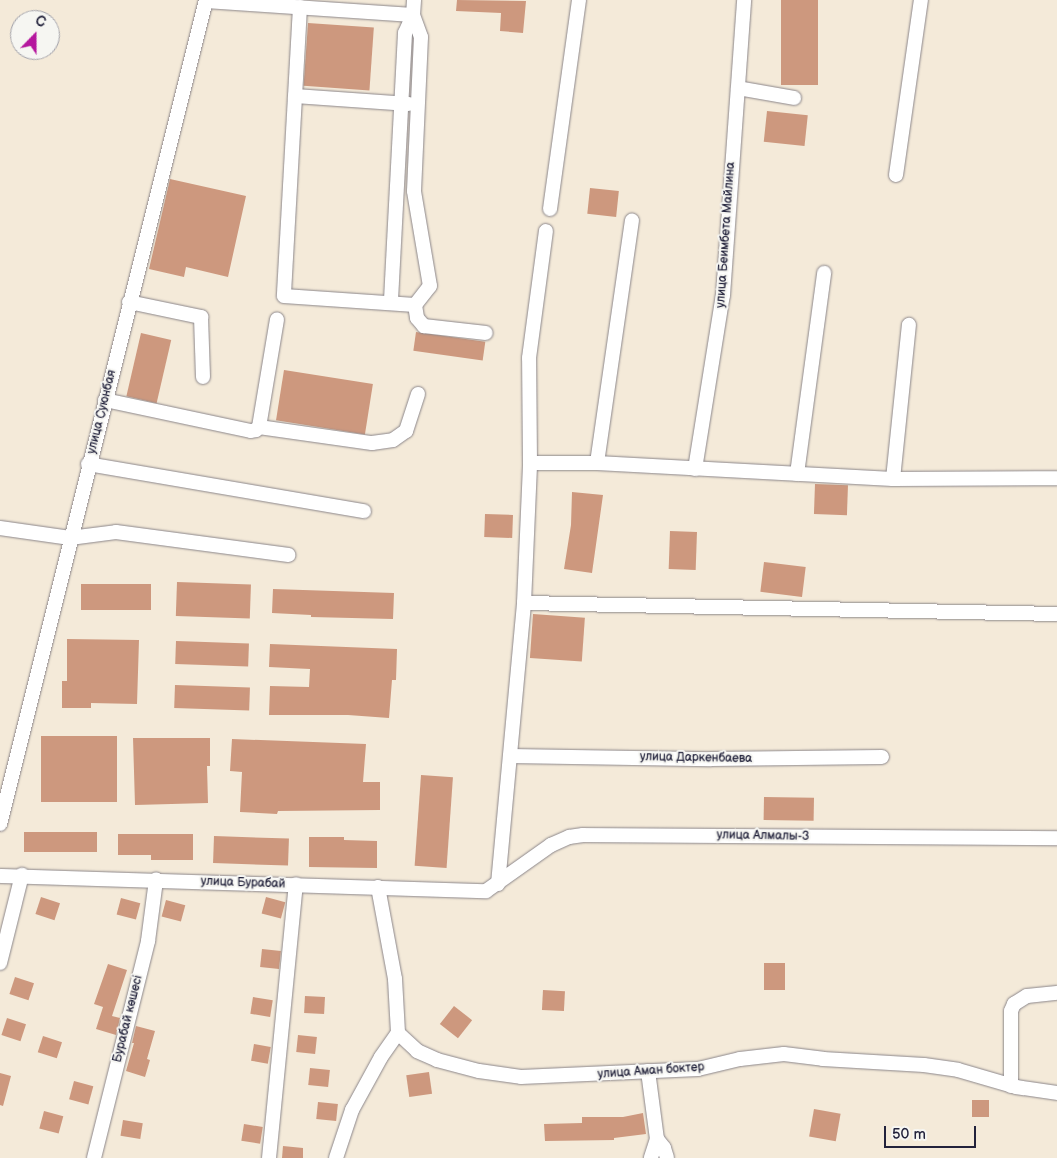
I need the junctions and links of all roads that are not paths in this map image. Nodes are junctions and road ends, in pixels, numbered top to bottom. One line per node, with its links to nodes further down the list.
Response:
1 (414, 0): 7 (street)
2 (579, 0): 14 (street)
3 (744, 0): 8 (street, улица Беимбета Майлина)
4 (920, 0): 13 (street)
5 (206, 1): 6 (street); 18 (street, улица Суюнбая)
6 (300, 7): 7 (street); 9 (street)
7 (413, 15): 11 (street); 12 (street)
8 (738, 88): 10 (street); 31 (street, улица Беимбета Майлина)
9 (295, 96): 11 (street); 19 (street)
10 (794, 98)
11 (402, 103): 12 (street); 19 (street)
12 (418, 105): 20 (street)
13 (896, 175)
14 (550, 209)
15 (632, 221): 29 (street)
16 (546, 231): 28 (street)
17 (824, 273): 32 (street)
18 (129, 302): 24 (street); 26 (street, улица Суюнбая)
19 (391, 303): 20 (street)
20 (415, 305): 23 (street)
21 (277, 320): 27 (street)
22 (909, 326): 34 (street)
23 (486, 333)
24 (203, 377)
25 (418, 394): 27 (street)
26 (105, 400): 27 (street); 30 (street, улица Суюнбая)
27 (259, 427)
28 (530, 463): 29 (street); 39 (street)
29 (597, 463): 31 (street)
30 (88, 464): 35 (street); 37 (street, улица Суюнбая)
31 (695, 469): 32 (street)
32 (798, 474): 34 (street)
33 (1057, 478): 34 (street)
34 (893, 479)
35 (364, 511)
36 (0, 528): 37 (street)
37 (70, 538): 38 (street); 43 (street, улица Суюнбая)
38 (288, 555)
39 (524, 603): 40 (street); 41 (street)
40 (1057, 614)
41 (510, 756): 42 (street, улица Даркенбаева); 50 (street)
42 (882, 757)
43 (0, 824)
44 (1057, 838): 50 (street, улица Алмалы-3)
45 (22, 875): 46 (street, улица Бурабай); 47 (street, улица Бурабай); 51 (street)
46 (0, 876)
47 (156, 880): 48 (street, улица Бурабай); 58 (street, Бурабай көшесі)
48 (296, 884): 49 (street, улица Бурабай); 59 (street)
49 (378, 887): 50 (street, улица Бурабай); 53 (street)
50 (492, 888)
51 (0, 963)
52 (1057, 993): 55 (street)
53 (398, 1033): 54 (street, улица Аман боктер); 60 (street)
54 (648, 1071): 55 (street, улица Аман боктер); 57 (street)
55 (1011, 1086): 56 (street, улица Аман боктер)
56 (1057, 1092)
57 (657, 1139): 61 (street); 62 (street)
58 (94, 1158)
59 (269, 1158)
60 (336, 1158)
61 (651, 1158)
62 (667, 1158)

